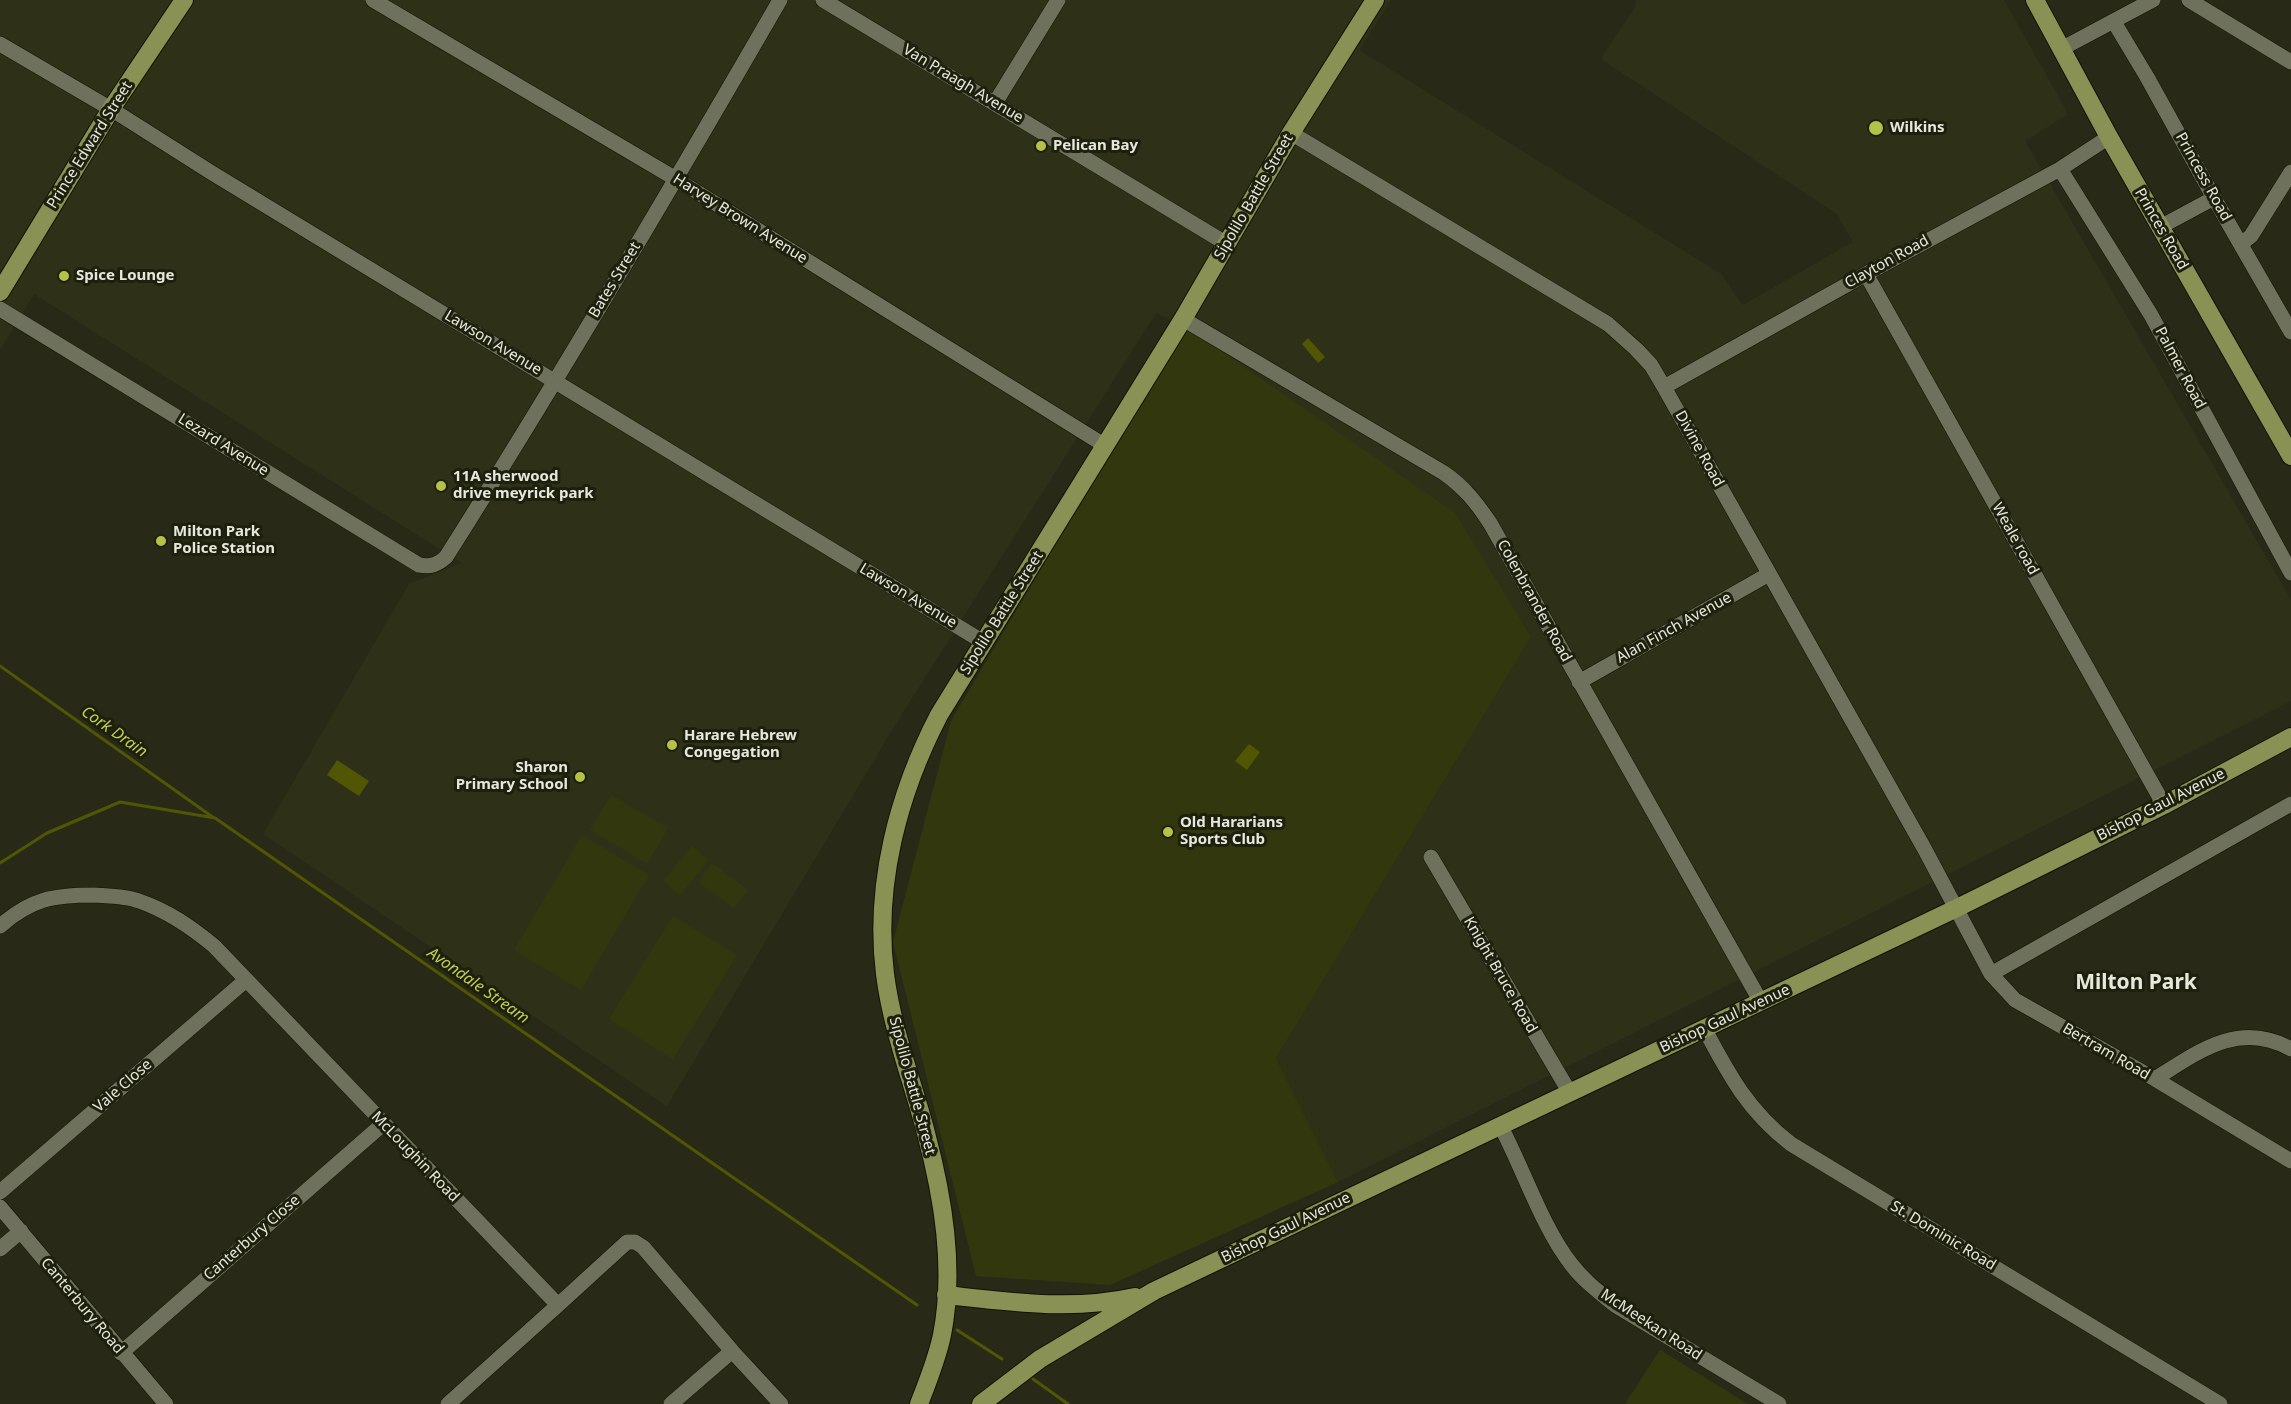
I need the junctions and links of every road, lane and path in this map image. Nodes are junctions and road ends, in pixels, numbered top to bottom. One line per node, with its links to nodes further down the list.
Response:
1 (184, 0): 15 (main road, Prince Edward Street)
2 (373, 0): 20 (street, Harvey Brown Avenue)
3 (780, 0): 20 (street, Bates Street)
4 (823, 0): 14 (street, Van Praagh Avenue)
5 (1058, 0): 14 (street)
6 (1375, 0): 16 (main road, Sipolilo Battle Street)
7 (2035, 0): 12 (main road, Princes Road)
8 (2152, 0): 10 (street)
9 (2189, 0): 13 (street)
10 (2114, 22): 12 (street); 21 (street, Princess Road)
11 (0, 44): 15 (street, Lawson Avenue)
12 (2061, 49): 17 (main road, Princes Road)
13 (2291, 62)
14 (995, 103): 23 (street, Van Praagh Avenue)
15 (111, 109): 26 (main road, Prince Edward Street); 30 (street, Lawson Avenue)
16 (1291, 133): 23 (main road, Sipolilo Battle Street); 31 (street, Divine Road)
17 (2109, 137): 18 (street, Clayton Road); 22 (main road, Princes Road)
18 (2060, 169): 25 (street, Clayton Road); 36 (street, Palmer Road)
19 (2291, 172): 24 (street)
20 (676, 179): 30 (street, Bates Street); 33 (street, Harvey Brown Avenue)
21 (2214, 198): 22 (street); 24 (street, Princess Road)
22 (2160, 227): 32 (main road, Princes Road)
23 (1227, 244): 28 (main road, Sipolilo Battle Street)
24 (2241, 244): 29 (street, Princess Road)
25 (1866, 274): 31 (street, Clayton Road); 42 (street, Weale road)
26 (0, 292)
27 (0, 309): 35 (street, Lezard Avenue)
28 (1183, 319): 33 (main road, Sipolilo Battle Street); 39 (street, Colenbrander Road)
29 (2291, 332)
30 (555, 381): 35 (street, Bates Street); 38 (street, Lawson Avenue)
31 (1664, 387): 37 (street, Divine Road)
32 (2285, 434): 34 (main road, Princes Road)
33 (1104, 445): 38 (main road, Sipolilo Battle Street)
34 (2291, 456)
35 (446, 557)
36 (2291, 573)
37 (1769, 574): 39 (street, Alan Finch Avenue); 44 (street, Divine Road)
38 (985, 643): 61 (main road, Sipolilo Battle Street)
39 (1579, 682): 48 (street, Colenbrander Road)
40 (2291, 737): 42 (main road, Bishop Gaul Avenue)
41 (2291, 804): 46 (street)
42 (2164, 805): 44 (main road, Bishop Gaul Avenue)
43 (1431, 857): 52 (street, Knight Bruce Road)
44 (1957, 908): 46 (street, Bertram Road); 48 (main road, Bishop Gaul Avenue)
45 (0, 926): 47 (street, McLoughin Road)
46 (1991, 974): 51 (street, Bertram Road)
47 (246, 980): 53 (street, McLoughin Road); 56 (street, Vale Close)
48 (1761, 1002): 49 (main road, Bishop Gaul Avenue)
49 (1704, 1028): 52 (main road, Bishop Gaul Avenue); 72 (street, St. Dominic Road)
50 (2291, 1049): 51 (street)
51 (2155, 1079): 55 (street, Bertram Road)
52 (1570, 1093): 54 (main road, Bishop Gaul Avenue)
53 (383, 1124): 62 (street, McLoughin Road); 64 (street, Canterbury Close)
54 (1500, 1125): 60 (main road, Bishop Gaul Avenue); 71 (street, McMeekan Road)
55 (2291, 1161)
56 (0, 1192)
57 (0, 1207): 58 (street, Canterbury Road)
58 (21, 1231): 59 (street); 64 (street, Canterbury Road)
59 (0, 1249)
60 (1154, 1292): 61 (main road); 70 (main road)
61 (946, 1295): 69 (main road)
62 (558, 1305): 63 (street); 66 (street)
63 (732, 1351): 67 (street); 68 (street)
64 (121, 1353): 65 (street, Canterbury Road)
65 (166, 1404)
66 (448, 1404)
67 (671, 1404)
68 (782, 1404)
69 (919, 1404)
70 (981, 1404)
71 (1779, 1404)
72 (2220, 1404)

